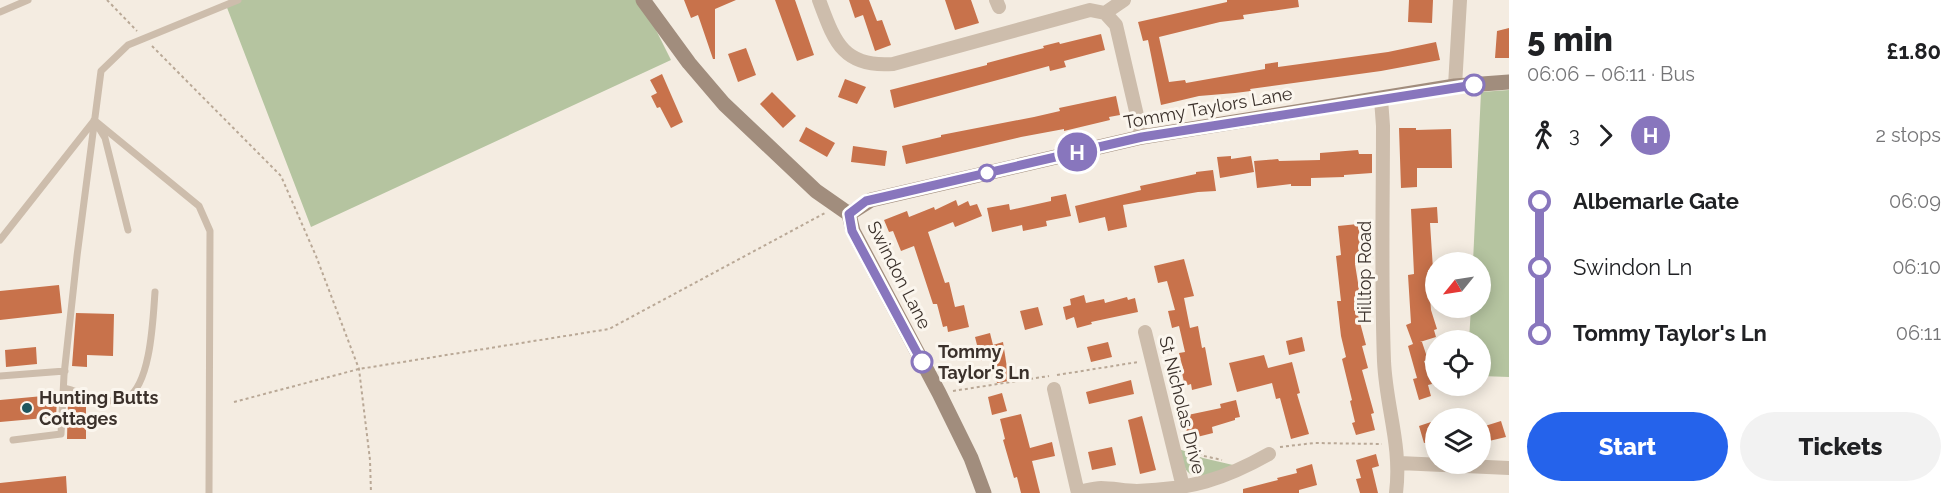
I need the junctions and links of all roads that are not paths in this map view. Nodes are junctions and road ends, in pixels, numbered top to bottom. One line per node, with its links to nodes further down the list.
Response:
1 (28, 0): 7 (lane)
2 (238, 0): 12 (lane)
3 (643, 0): 14 (street)
4 (819, 0): 8 (street)
5 (1124, 0): 8 (street)
6 (1460, 0): 10 (street)
7 (0, 12)
8 (1105, 13): 13 (street)
9 (1509, 81): 10 (street, Tommy Taylors Lane)
10 (1455, 86): 11 (street, Tommy Taylors Lane)
11 (1381, 99): 13 (street, Tommy Taylors Lane); 25 (street, Hilltop Road)
12 (94, 120): 15 (lane); 16 (lane); 19 (lane); 28 (lane)
13 (1142, 137): 14 (street, Tommy Taylors Lane)
14 (843, 210): 29 (street, Swindon Lane)
15 (128, 230)
16 (0, 240)
17 (155, 292): 21 (lane)
18 (1145, 332): 27 (street, St Nicholas Drive)
19 (65, 371): 20 (lane); 21 (lane)
20 (0, 376)
21 (64, 388): 23 (lane)
22 (1054, 389): 30 (street, St Nicholas Drive)
23 (13, 440)
24 (1269, 454): 27 (street, St Nicholas Drive)
25 (1399, 463): 26 (street); 31 (street, Hilltop Road)
26 (1509, 468)
27 (1183, 487): 30 (street, St Nicholas Drive)
28 (209, 493)
29 (984, 493)
30 (1078, 493)
31 (1396, 493)

